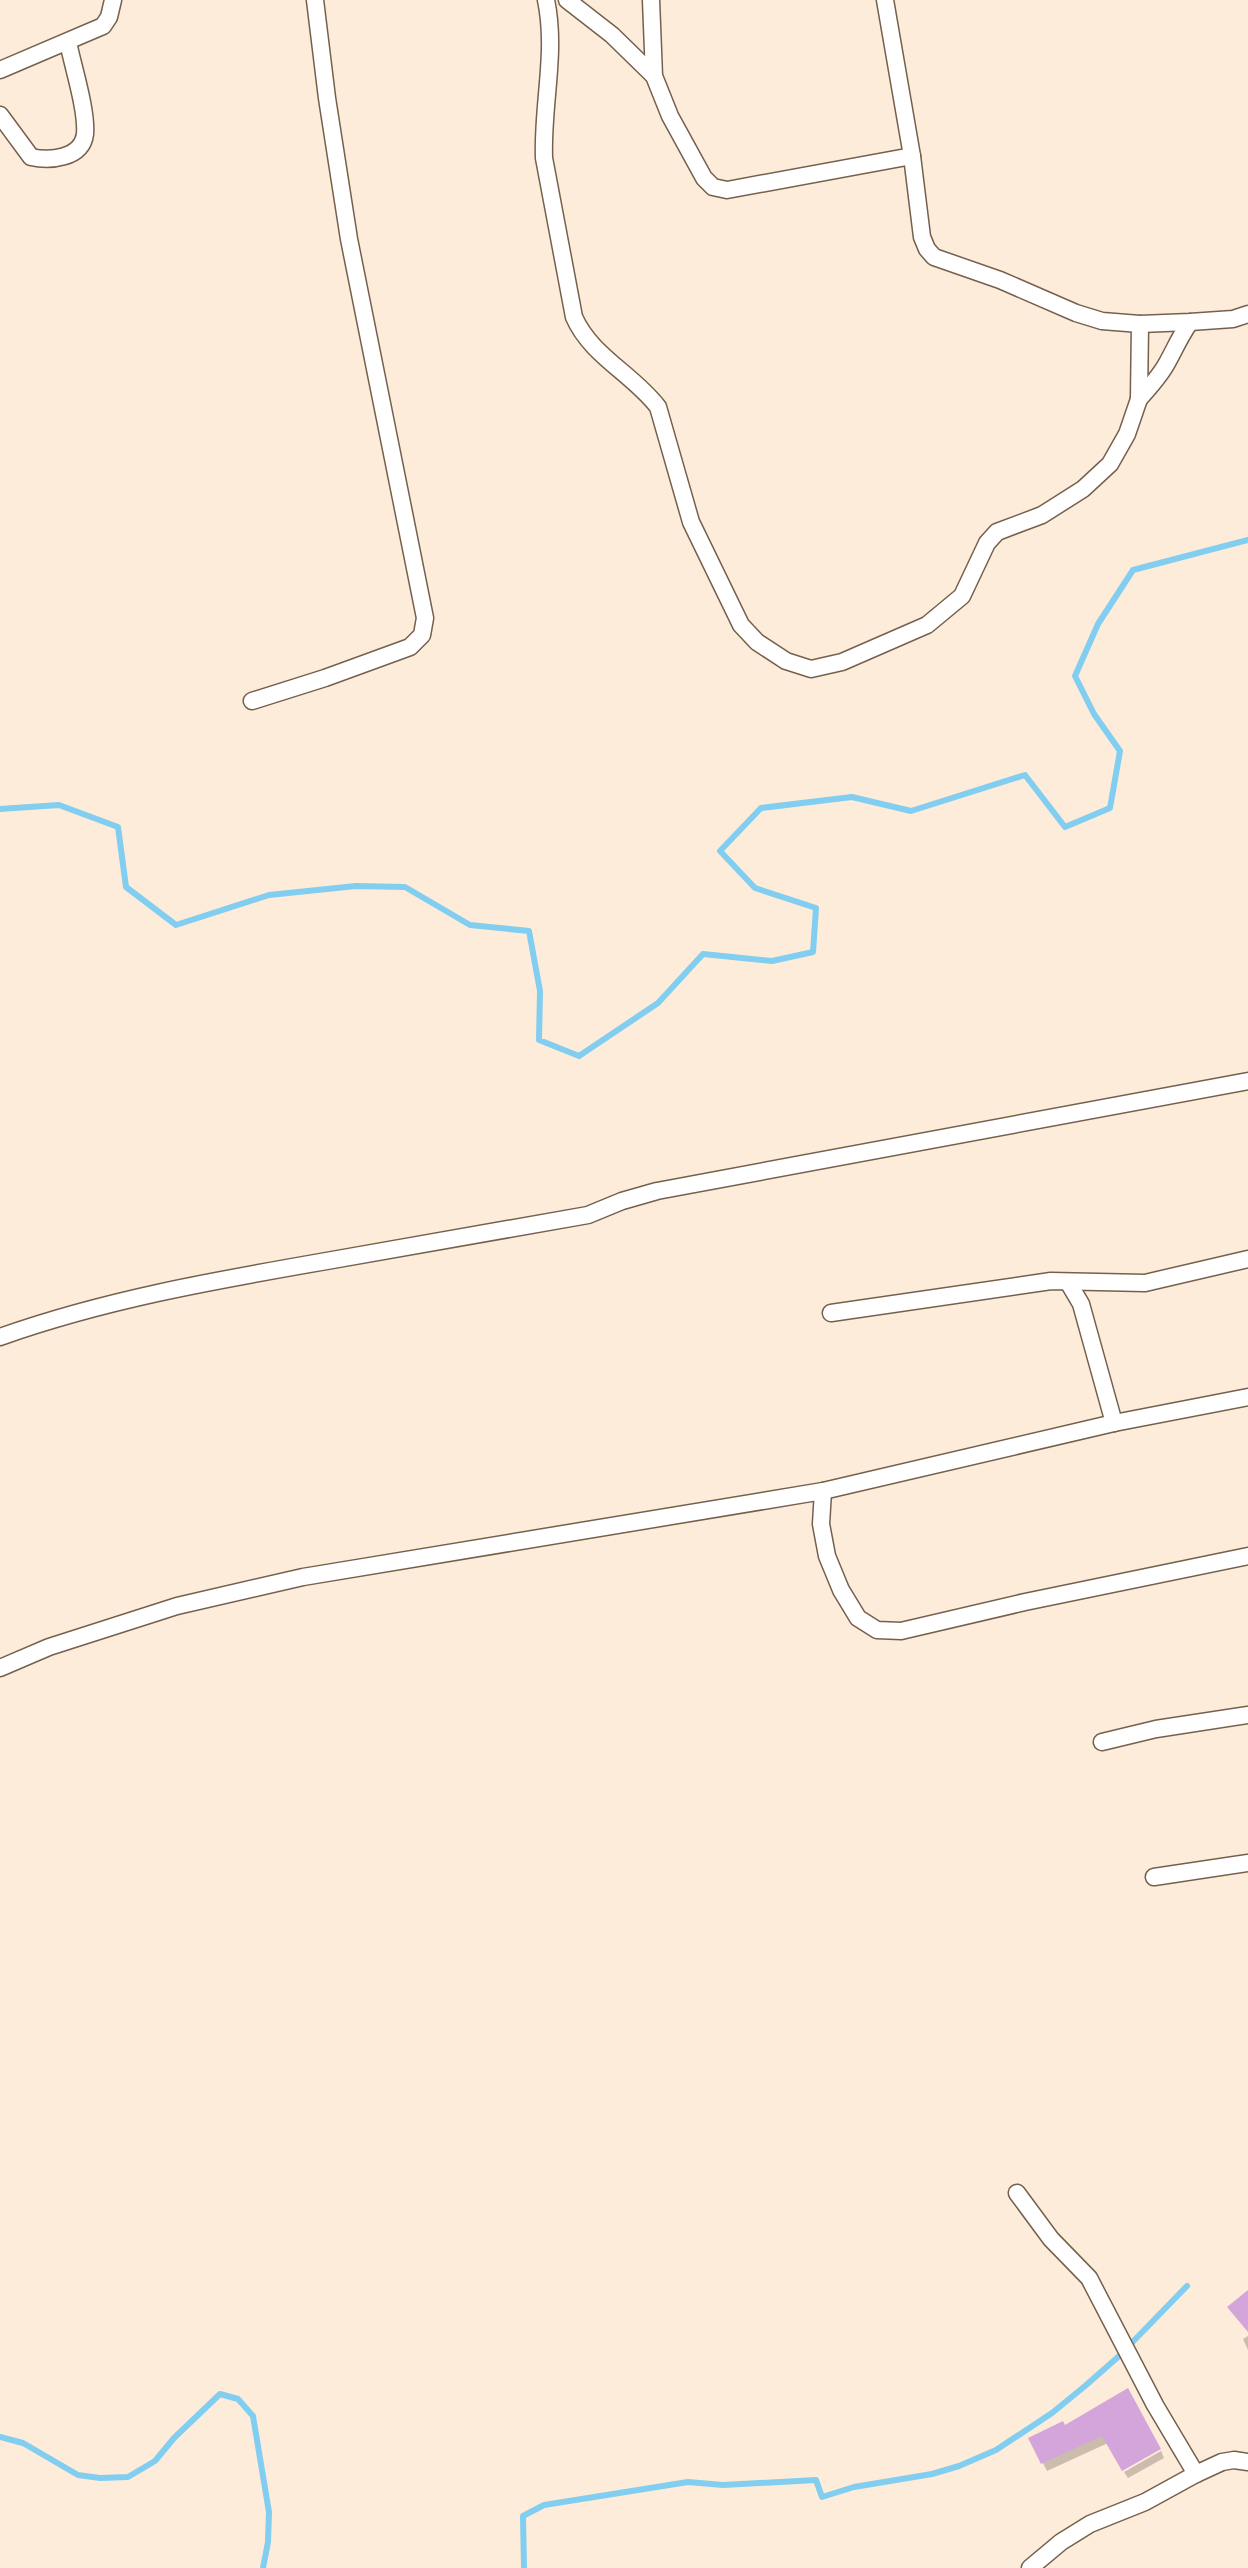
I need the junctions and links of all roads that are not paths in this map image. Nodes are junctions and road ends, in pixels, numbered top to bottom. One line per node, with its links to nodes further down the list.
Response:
1 (113, 0): 7 (street)
2 (315, 0): 16 (street)
3 (546, 0): 15 (street)
4 (567, 0): 9 (street)
5 (651, 0): 9 (street)
6 (885, 0): 11 (street)
7 (68, 42): 8 (street); 10 (street)
8 (0, 70)
9 (654, 76): 11 (street)
10 (0, 115)
11 (912, 156): 14 (street)
12 (1248, 314): 13 (street)
13 (1190, 323): 14 (street); 15 (street)
14 (1140, 324): 15 (street)
15 (1139, 399)
16 (252, 701)
17 (1248, 1081): 23 (street)
18 (1248, 1259): 20 (street)
19 (1068, 1282): 20 (street); 21 (street); 22 (street)
20 (1094, 1283): 21 (street)
21 (1081, 1304): 25 (street)
22 (831, 1313)
23 (0, 1337)
24 (1248, 1396): 25 (street)
25 (1114, 1423): 26 (street)
26 (823, 1491): 27 (street); 28 (street)
27 (1248, 1556)
28 (0, 1668)
29 (1248, 1715): 30 (street)
30 (1102, 1742)
31 (1248, 1863): 32 (street)
32 (1154, 1877)
33 (1017, 2193): 35 (street)
34 (1248, 2462): 35 (street)
35 (1196, 2474): 36 (street)
36 (1039, 2566)

